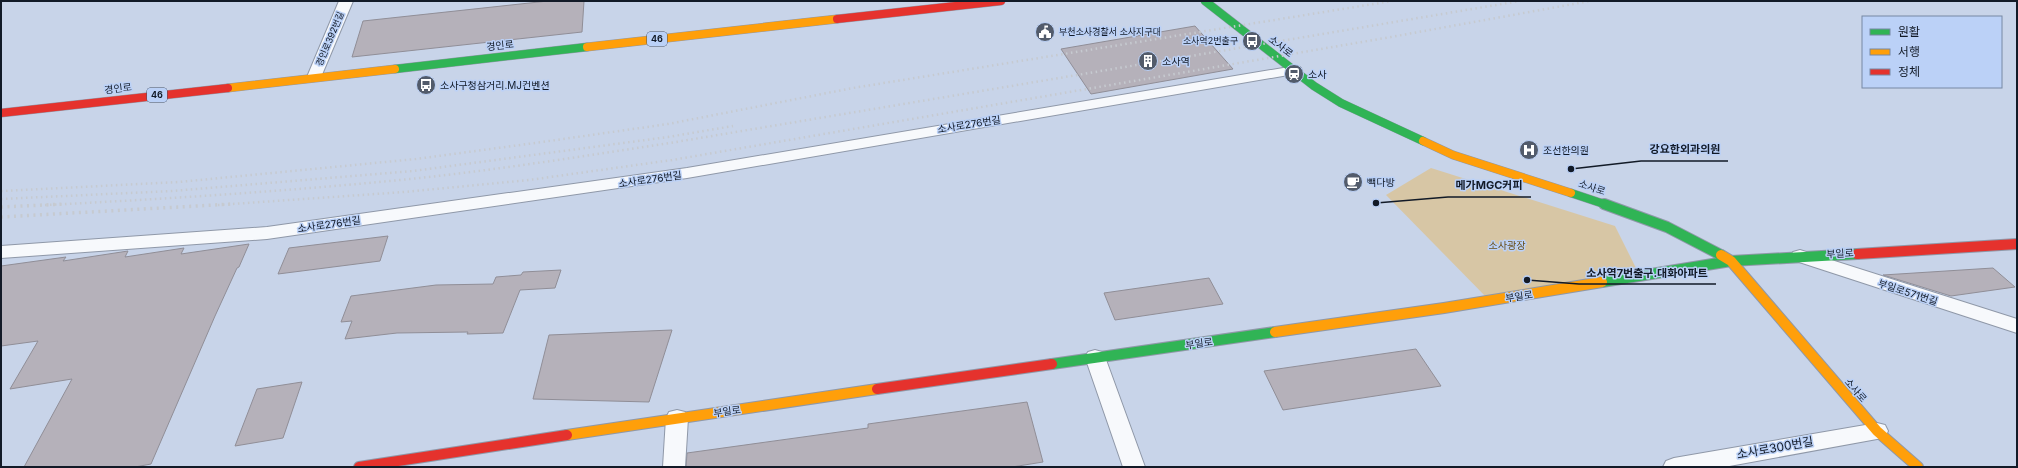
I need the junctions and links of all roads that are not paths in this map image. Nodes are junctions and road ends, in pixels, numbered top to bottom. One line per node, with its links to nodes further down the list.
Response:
1 (346, 1): 5 (street, 경인로392번길)
2 (1001, 1): 5 (street, 경인로 / 46)
3 (1205, 1): 4 (street, 소사로)
4 (1294, 70): 8 (street, 소사로276번길); 10 (street, 소사로)
5 (314, 77): 6 (street, 경인로 / 46)
6 (1, 113)
7 (2017, 244): 9 (street, 부일로)
8 (1, 252)
9 (1800, 256): 10 (street, 부일로); 11 (street, 부일로571번길)
10 (1731, 261): 12 (street, 부일로); 14 (street, 소사로)
11 (2017, 326)
12 (1095, 357): 13 (street, 부일로); 17 (street)
13 (677, 418): 15 (street, 부일로); 16 (street)
14 (1877, 431): 18 (street, 소사로300번길); 19 (street, 소사로)
15 (359, 467)
16 (674, 467)
17 (1134, 467)
18 (1674, 467)
19 (1918, 467)

